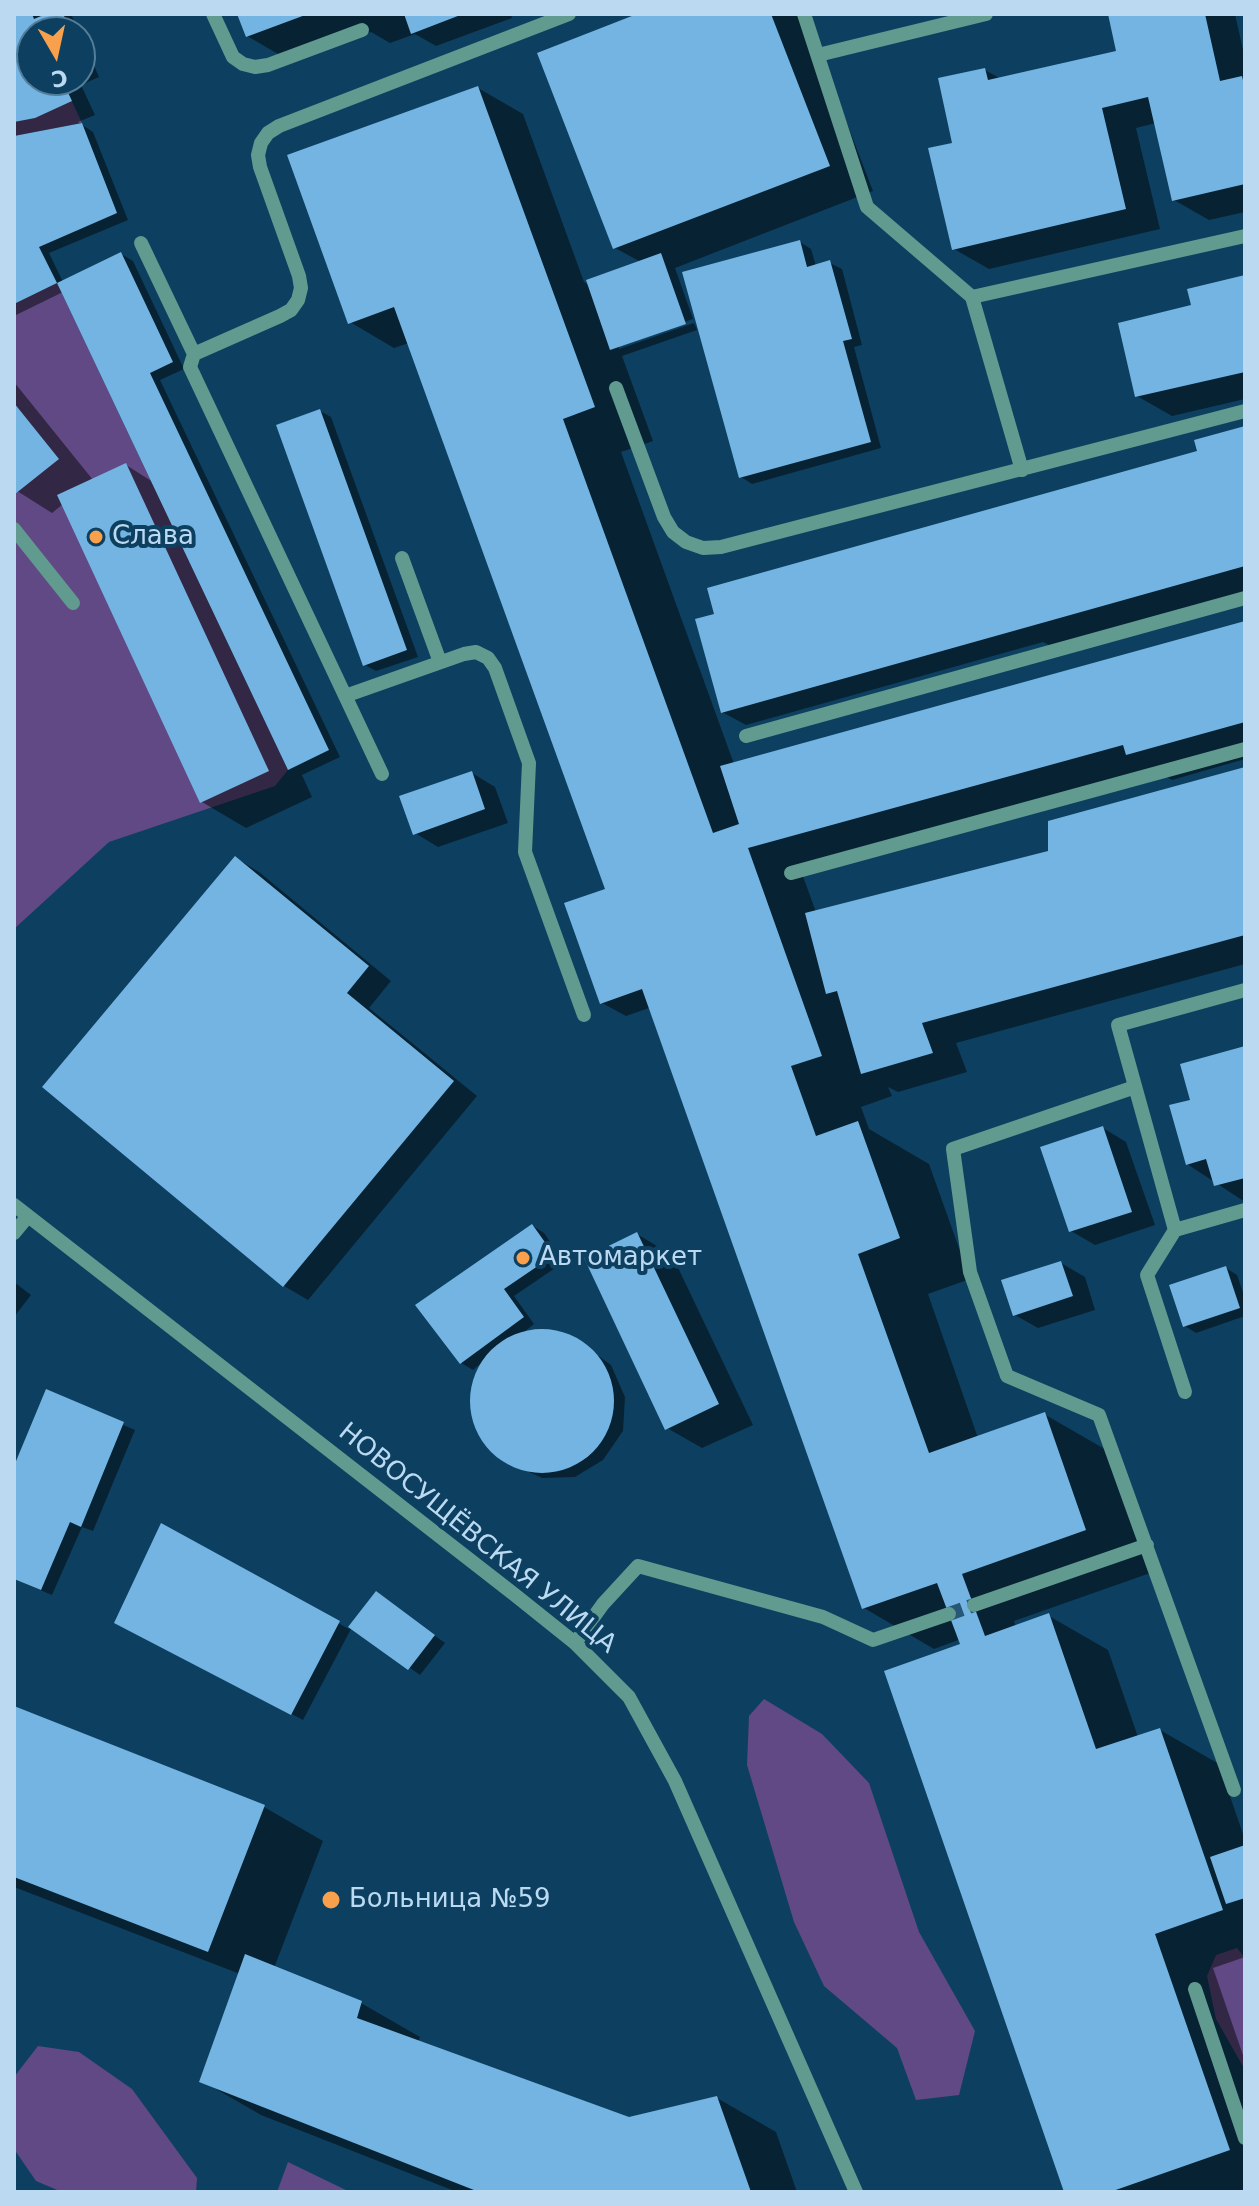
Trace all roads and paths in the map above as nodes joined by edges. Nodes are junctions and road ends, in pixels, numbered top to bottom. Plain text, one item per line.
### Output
1 (213, 14) edge
2 (569, 14) edge
3 (804, 14) edge
4 (986, 14) edge
5 (362, 30) dead end
6 (818, 55) junction
7 (1245, 236) edge
8 (141, 243) dead end
9 (972, 297) junction
10 (194, 354) junction
11 (616, 388) dead end
12 (1245, 411) edge
13 (1022, 470) junction
14 (14, 529) edge
15 (402, 558) dead end
16 (1245, 598) edge
17 (73, 603) dead end
18 (440, 662) junction
19 (345, 696) junction
20 (746, 736) dead end
21 (1245, 749) edge
22 (382, 774) dead end
23 (791, 873) dead end
24 (1245, 990) edge
25 (584, 1015) dead end
26 (1135, 1087) junction
27 (14, 1205) edge
28 (1245, 1210) edge
29 (28, 1216) junction
30 (1175, 1230) junction
31 (14, 1233) edge
32 (1185, 1392) dead end
33 (1147, 1545) junction
34 (974, 1605) tunnel mouth
35 (949, 1614) tunnel mouth
36 (575, 1643) junction
37 (1234, 1790) dead end
38 (1195, 1989) dead end
39 (1245, 2138) edge
40 (856, 2192) edge

1 - 5 street
2 - 10 street
3 - 6 street
4 - 6 street
6 - 9 street
7 - 9 street
8 - 10 street
9 - 13 street
10 - 19 street
11 - 13 street
12 - 13 street
14 - 17 street
15 - 18 street
16 - 20 street
18 - 19 street
18 - 25 street
19 - 22 street
21 - 23 street
24 - 26 street
26 - 30 street
26 - 33 street
27 - 29 street, НОВОСУЩЁВСКАЯ УЛИЦА
28 - 30 street
29 - 31 street
29 - 36 street, НОВОСУЩЁВСКАЯ УЛИЦА
30 - 32 street
33 - 34 street
33 - 37 street
35 - 36 street
36 - 40 street, НОВОСУЩЁВСКАЯ УЛИЦА
38 - 39 street

